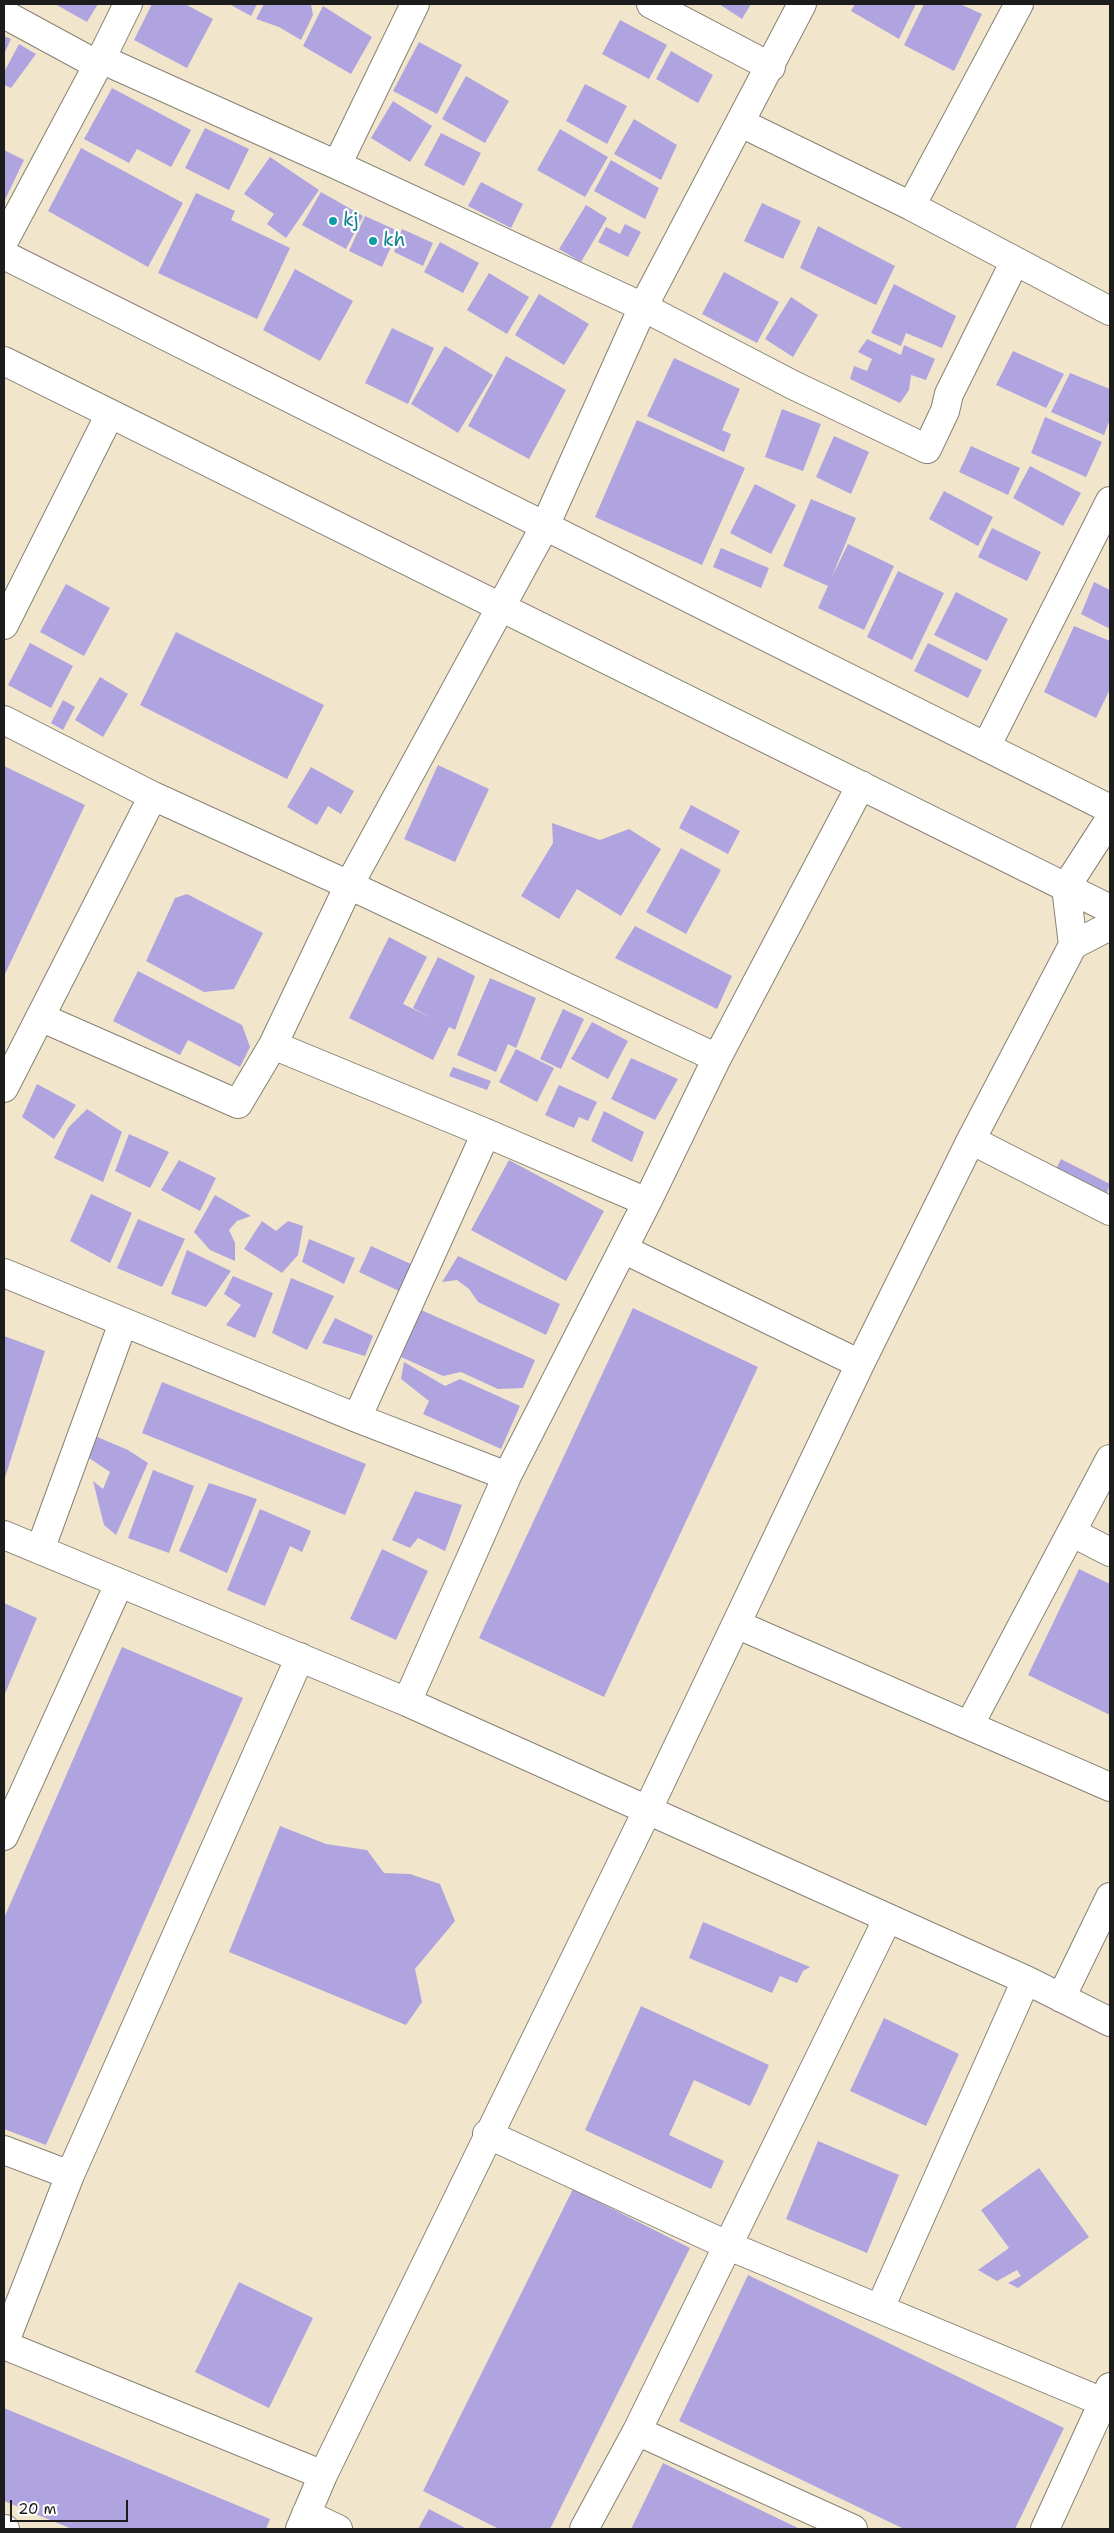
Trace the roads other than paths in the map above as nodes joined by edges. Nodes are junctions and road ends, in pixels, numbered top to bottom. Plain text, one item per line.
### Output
1 (128, 4) edge
2 (416, 4) edge
3 (652, 4) edge
4 (802, 4) edge
5 (1019, 4) edge
6 (4, 14) edge
7 (99, 62) junction
8 (771, 67) junction
9 (741, 123) junction
10 (337, 165) junction
11 (911, 206) junction
12 (4, 241) edge
13 (4, 256) edge
14 (1015, 261) junction
15 (643, 307) junction
16 (1110, 311) edge
17 (4, 361) edge
18 (110, 414) junction
19 (1110, 501) edge
20 (545, 526) junction
21 (501, 607) junction
22 (4, 625) edge
23 (4, 720) edge
24 (986, 747) junction
25 (861, 785) junction
26 (153, 796) junction
27 (1110, 809) edge
28 (1110, 819) edge
29 (349, 885) junction
30 (1066, 887) junction
31 (1110, 909) edge
32 (1110, 926) edge
33 (1073, 945) junction
34 (40, 1017) junction
35 (273, 1044) junction
36 (716, 1058) junction
37 (4, 1088) edge
38 (486, 1133) junction
39 (971, 1140) junction
40 (646, 1202) junction
41 (1110, 1211) edge
42 (622, 1249) junction
43 (4, 1273) edge
44 (123, 1322) junction
45 (860, 1364) junction
46 (357, 1418) junction
47 (1110, 1459) edge
48 (507, 1476) junction
49 (1073, 1533) junction
50 (4, 1535) edge
51 (40, 1550) junction
52 (1110, 1552) edge
53 (119, 1584) junction
54 (736, 1624) junction
55 (300, 1657) junction
56 (407, 1702) junction
57 (970, 1724) junction
58 (1110, 1787) edge
59 (9, 1808) edge
60 (647, 1811) junction
61 (4, 1836) edge
62 (1110, 1897) edge
63 (888, 1918) junction
64 (1026, 1980) junction
65 (1061, 1998) junction
66 (1110, 2022) edge
67 (487, 2134) junction
68 (4, 2150) edge
69 (70, 2175) junction
70 (729, 2246) junction
71 (880, 2308) junction
72 (4, 2345) edge
73 (1108, 2398) edge
74 (637, 2431) junction
75 (323, 2475) junction
76 (303, 2522) edge
77 (338, 2529) edge
78 (584, 2529) edge
79 (852, 2529) edge
80 (1045, 2529) edge

1 - 7 street
2 - 10 street
3 - 8 street
4 - 8 street
5 - 11 street
6 - 7 street
7 - 10 street
7 - 12 street
8 - 9 street
9 - 11 street
9 - 15 street
10 - 15 street
11 - 14 street
13 - 20 street
14 - 15 street
14 - 16 street
15 - 20 street
17 - 18 street
18 - 21 street
18 - 22 street
19 - 24 street
20 - 21 street
20 - 24 street
21 - 25 street
21 - 29 street
23 - 26 street
24 - 27 street
25 - 30 street
25 - 36 street
26 - 29 street
26 - 34 street
28 - 30 street
29 - 35 street
29 - 36 street
30 - 31 street
30 - 33 street
32 - 33 street
33 - 39 street
34 - 35 street
34 - 37 street
35 - 38 street
36 - 40 street
38 - 40 street
38 - 46 street
39 - 41 street
39 - 45 street
40 - 42 street
42 - 45 street
42 - 48 street
43 - 44 street
44 - 46 street
44 - 51 street
45 - 54 street
46 - 48 street
47 - 49 street
48 - 56 street
49 - 52 street
49 - 57 street
50 - 51 street
51 - 53 street
53 - 55 street
53 - 59 street
54 - 57 street
54 - 60 street
55 - 56 street
55 - 69 street
56 - 60 street
57 - 58 street
59 - 61 street
60 - 63 street
60 - 67 street
62 - 65 street
63 - 64 street
63 - 70 street
64 - 65 street
64 - 71 street
65 - 66 street
67 - 70 street
67 - 75 street
68 - 69 street
69 - 72 street
70 - 71 street
70 - 74 street
71 - 73 street
72 - 75 street
73 - 80 street
74 - 78 street
74 - 79 street
75 - 76 street
76 - 77 street

